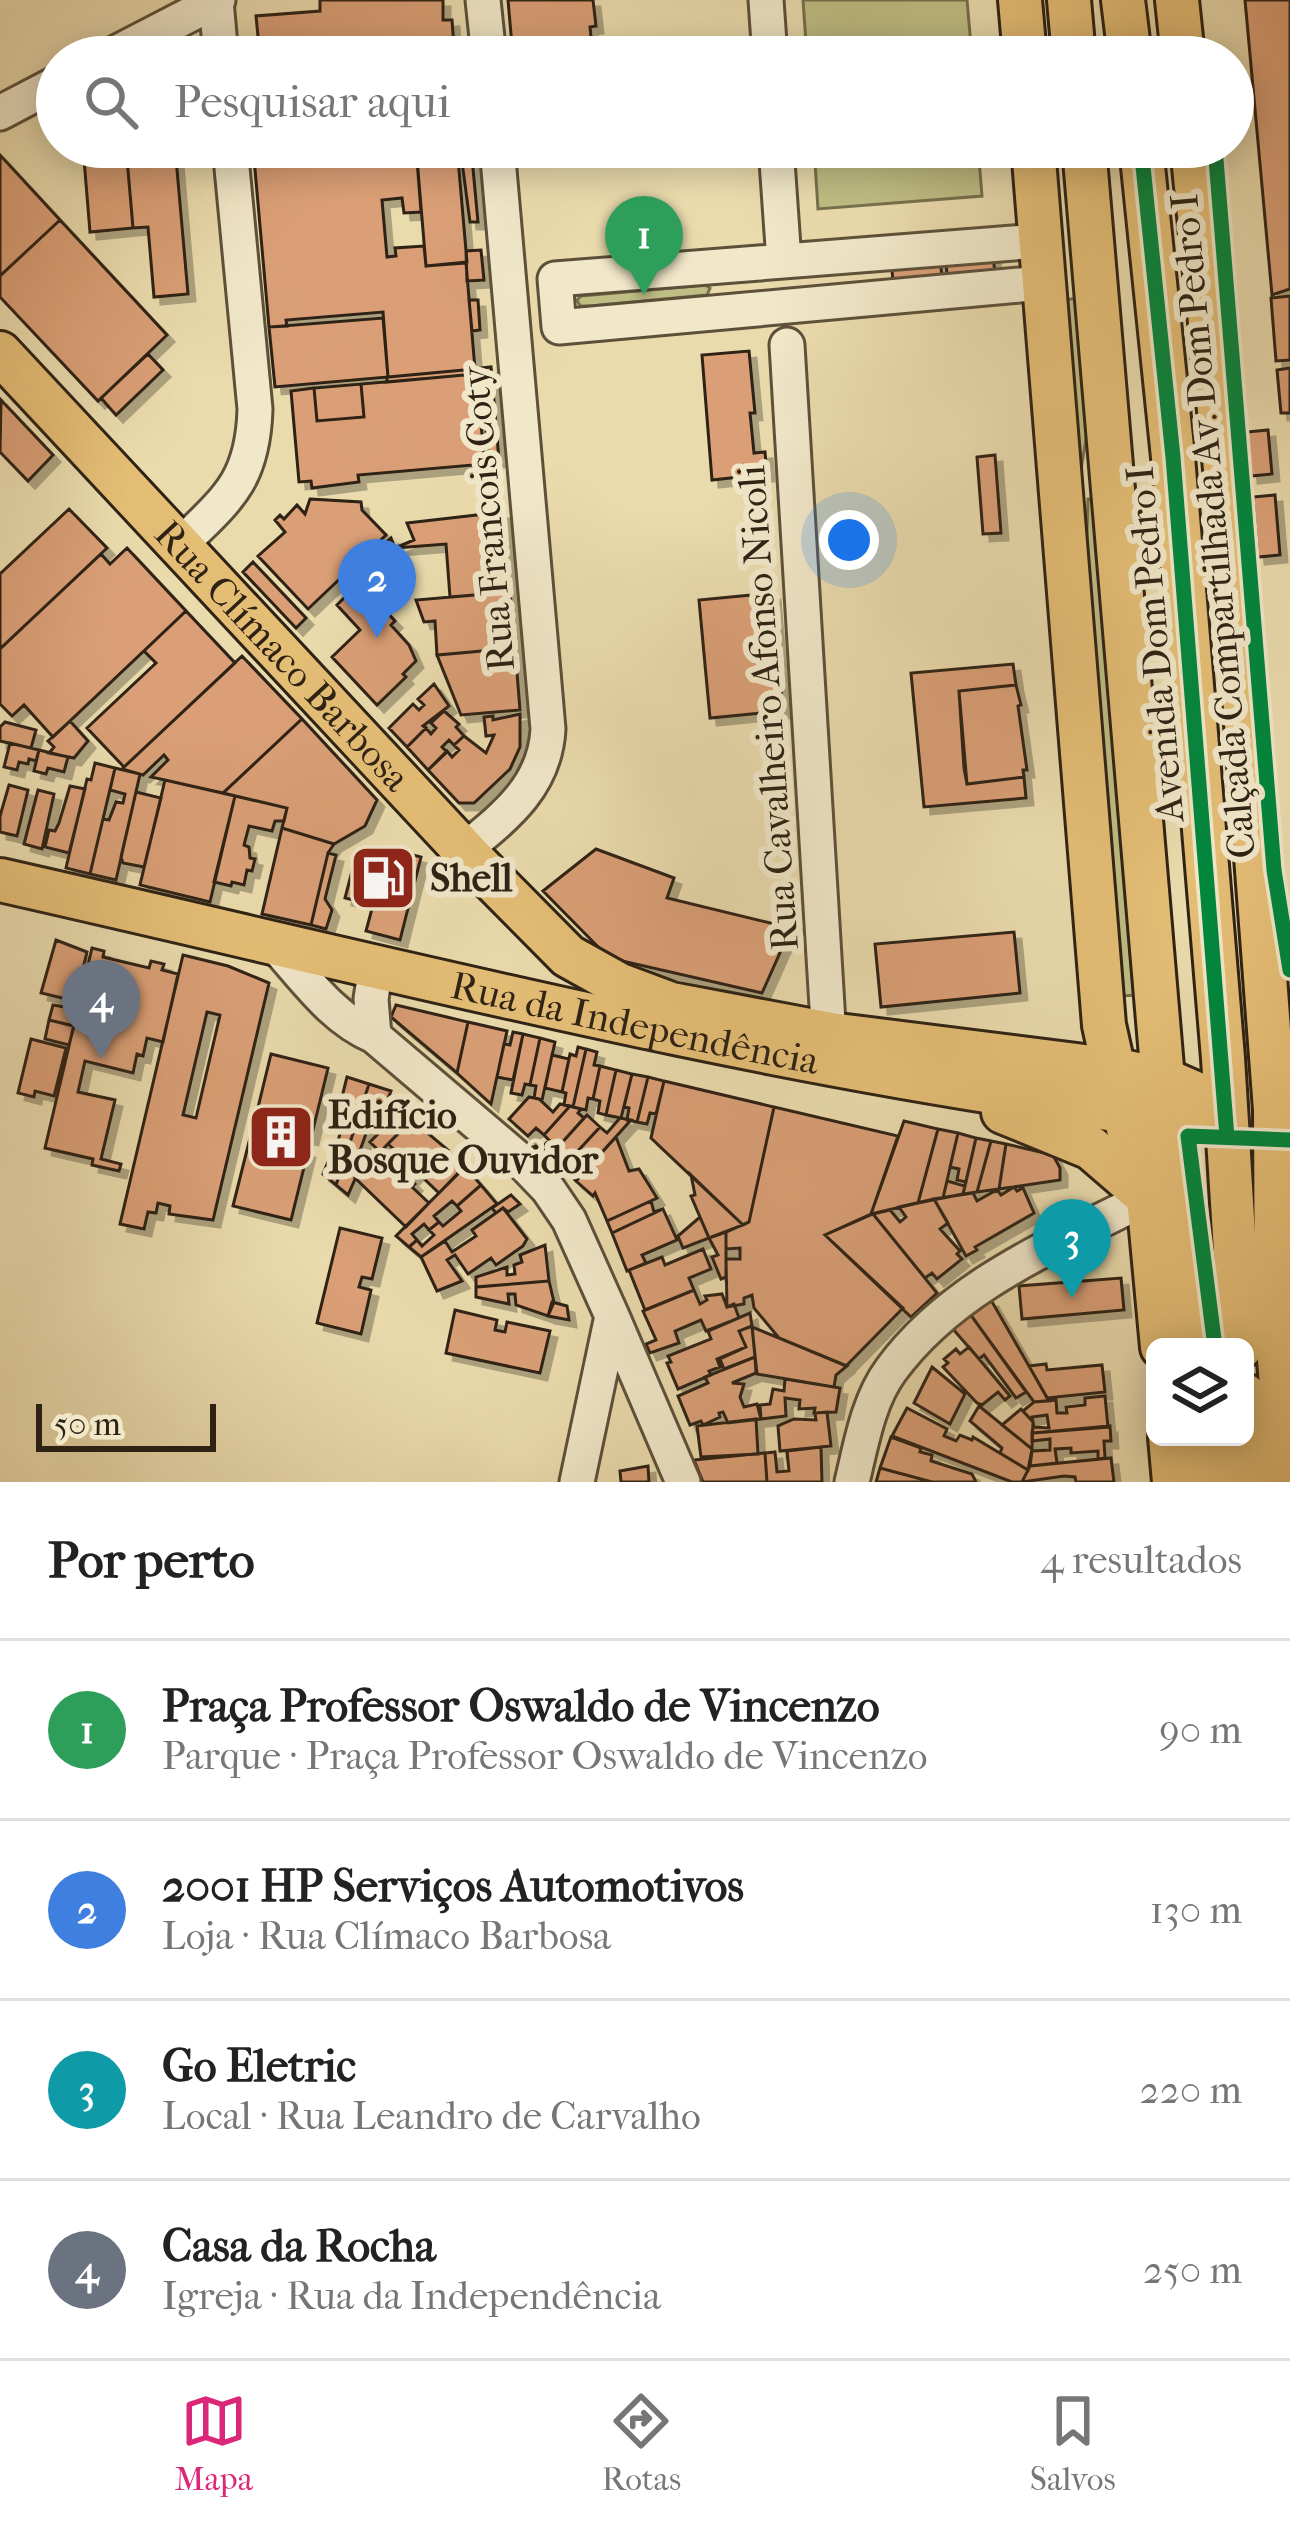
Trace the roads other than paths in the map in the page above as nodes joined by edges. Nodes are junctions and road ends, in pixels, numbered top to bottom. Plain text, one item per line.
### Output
1 (217, 0) edge
2 (483, 0) edge
3 (766, 0) edge
4 (1020, 0) edge
5 (1069, 0) edge
6 (1123, 0) edge
7 (1177, 0) edge
8 (148, 36) edge
9 (220, 36) edge
10 (486, 36) edge
11 (769, 36) edge
12 (1023, 36) edge
13 (1072, 36) edge
14 (1127, 36) edge
15 (1181, 36) edge
16 (36, 94) edge
17 (0, 112) edge
18 (232, 168) edge
19 (498, 168) edge
20 (777, 168) edge
21 (1034, 168) edge
22 (1086, 168) edge
23 (1119, 168) edge
24 (1143, 168) edge
25 (1194, 168) edge
26 (1091, 235) junction
27 (1039, 241) junction
28 (823, 258) junction
29 (784, 261) junction
30 (726, 265) junction
31 (1096, 278) junction
32 (1042, 283) junction
33 (828, 303) junction
34 (730, 312) junction
35 (787, 345) dead end
36 (0, 352) edge
37 (1166, 380) junction
38 (1108, 436) junction
39 (1173, 457) junction
40 (1232, 537) junction
41 (181, 544) junction
42 (1065, 554) junction
43 (464, 850) junction
44 (0, 880) edge
45 (272, 942) junction
46 (568, 956) junction
47 (376, 966) junction
48 (519, 1002) junction
49 (374, 1036) junction
50 (830, 1050) junction
51 (930, 1082) junction
52 (1119, 1090) junction
53 (1165, 1097) junction
54 (1225, 1106) junction
55 (1283, 1109) edge
56 (1148, 1196) junction
57 (1284, 1201) edge
58 (1187, 1232) junction
59 (611, 1316) junction
60 (1161, 1338) edge
61 (1197, 1338) edge
62 (1240, 1338) edge
63 (1171, 1446) edge
64 (1208, 1446) edge
65 (1249, 1446) edge
66 (577, 1482) edge
67 (683, 1482) edge
68 (852, 1482) edge
69 (1174, 1482) edge
70 (1210, 1482) edge
71 (1252, 1482) edge
72 (1289, 1482) edge

1 - 8 street
1 - 9 street
2 - 10 street
3 - 11 street
4 - 12 main road
5 - 13 main road
6 - 14 main road
7 - 15 main road
16 - 17 street
18 - 41 street
19 - 43 street, Rua Francois Coty
20 - 29 street
21 - 27 main road
22 - 26 main road, Avenida Dom Pedro I
23 - 26 main road
24 - 37 main road, Avenida Dom Pedro I
25 - 40 main road
26 - 27 main road
26 - 31 main road, Avenida Dom Pedro I
27 - 28 street
27 - 32 main road
28 - 29 street
28 - 33 street
29 - 30 street
30 - 34 street
30 - 34 street
31 - 32 main road
31 - 37 main road
31 - 38 main road, Avenida Dom Pedro I
32 - 33 street
32 - 42 main road
33 - 34 street
35 - 50 street, Rua Cavalheiro Afonso Nicoli
36 - 41 main road, Rua Clímaco Barbosa
37 - 39 main road, Avenida Dom Pedro I
38 - 42 main road
38 - 53 main road, Avenida Dom Pedro I
39 - 40 main road
39 - 54 main road, Avenida Dom Pedro I
40 - 55 main road
41 - 43 main road, Rua Clímaco Barbosa
42 - 52 main road
43 - 46 main road, Rua Clímaco Barbosa
44 - 45 main road, Rua da Independência
45 - 47 main road, Rua da Independência
45 - 49 street
46 - 48 main road
46 - 50 main road, Rua da Independência
47 - 48 main road, Rua da Independência
47 - 49 street
48 - 50 main road, Rua da Independência
49 - 59 street
50 - 51 main road, Rua da Independência
50 - 52 main road, Rua da Independência
51 - 52 main road, Rua da Independência
51 - 56 main road
52 - 53 main road
52 - 56 main road
53 - 54 main road
53 - 58 main road, Avenida Dom Pedro I
54 - 55 main road
54 - 62 main road, Avenida Dom Pedro I
55 - 57 main road
56 - 58 main road
56 - 60 main road
56 - 68 street
57 - 72 main road
58 - 61 main road, Avenida Dom Pedro I
59 - 66 street
59 - 67 street
63 - 69 main road
64 - 70 main road
65 - 71 main road

